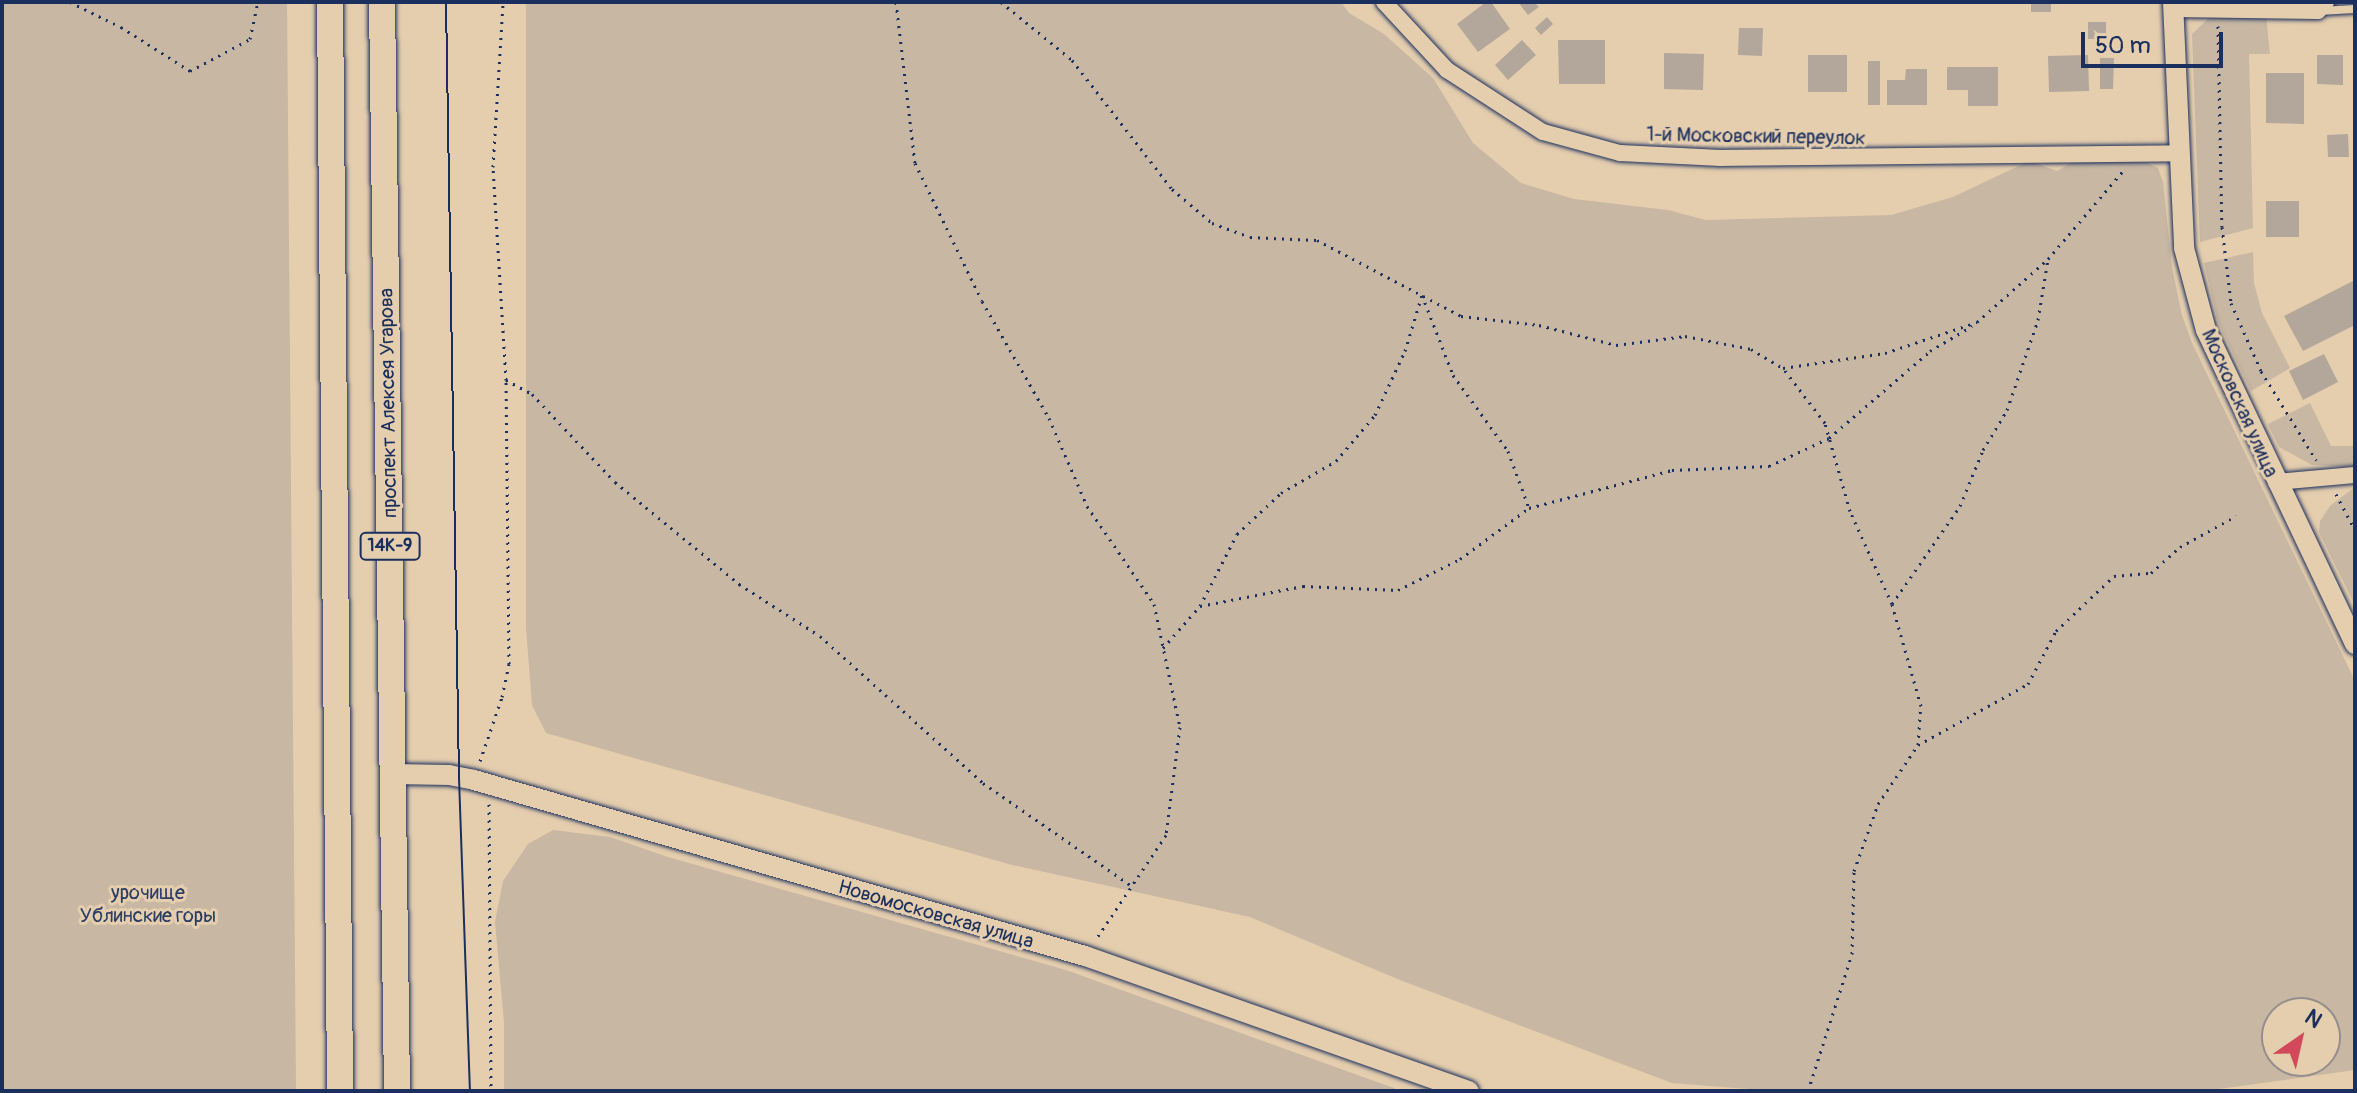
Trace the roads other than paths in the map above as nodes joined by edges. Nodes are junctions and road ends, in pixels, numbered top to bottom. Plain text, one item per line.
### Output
1 (330, 2) edge
2 (382, 2) edge
3 (1384, 2) edge
4 (2173, 6) edge
5 (2322, 6) edge
6 (2355, 9) edge
7 (2177, 153) junction
8 (2355, 475) edge
9 (2276, 482) junction
10 (2355, 644) edge
11 (393, 774) junction
12 (340, 1091) edge
13 (397, 1091) edge
14 (1469, 1091) edge

1 - 12 main road
2 - 11 main road, проспект Алексея Угарова / 14К-9
3 - 7 street, 1-й Московский переулок
4 - 5 street
4 - 7 street, Московская улица
5 - 6 lane
7 - 9 street, Московская улица
8 - 9 street
9 - 10 street, Московская улица
11 - 13 main road, проспект Алексея Угарова / 14К-9
11 - 14 street, Новомосковская улица

